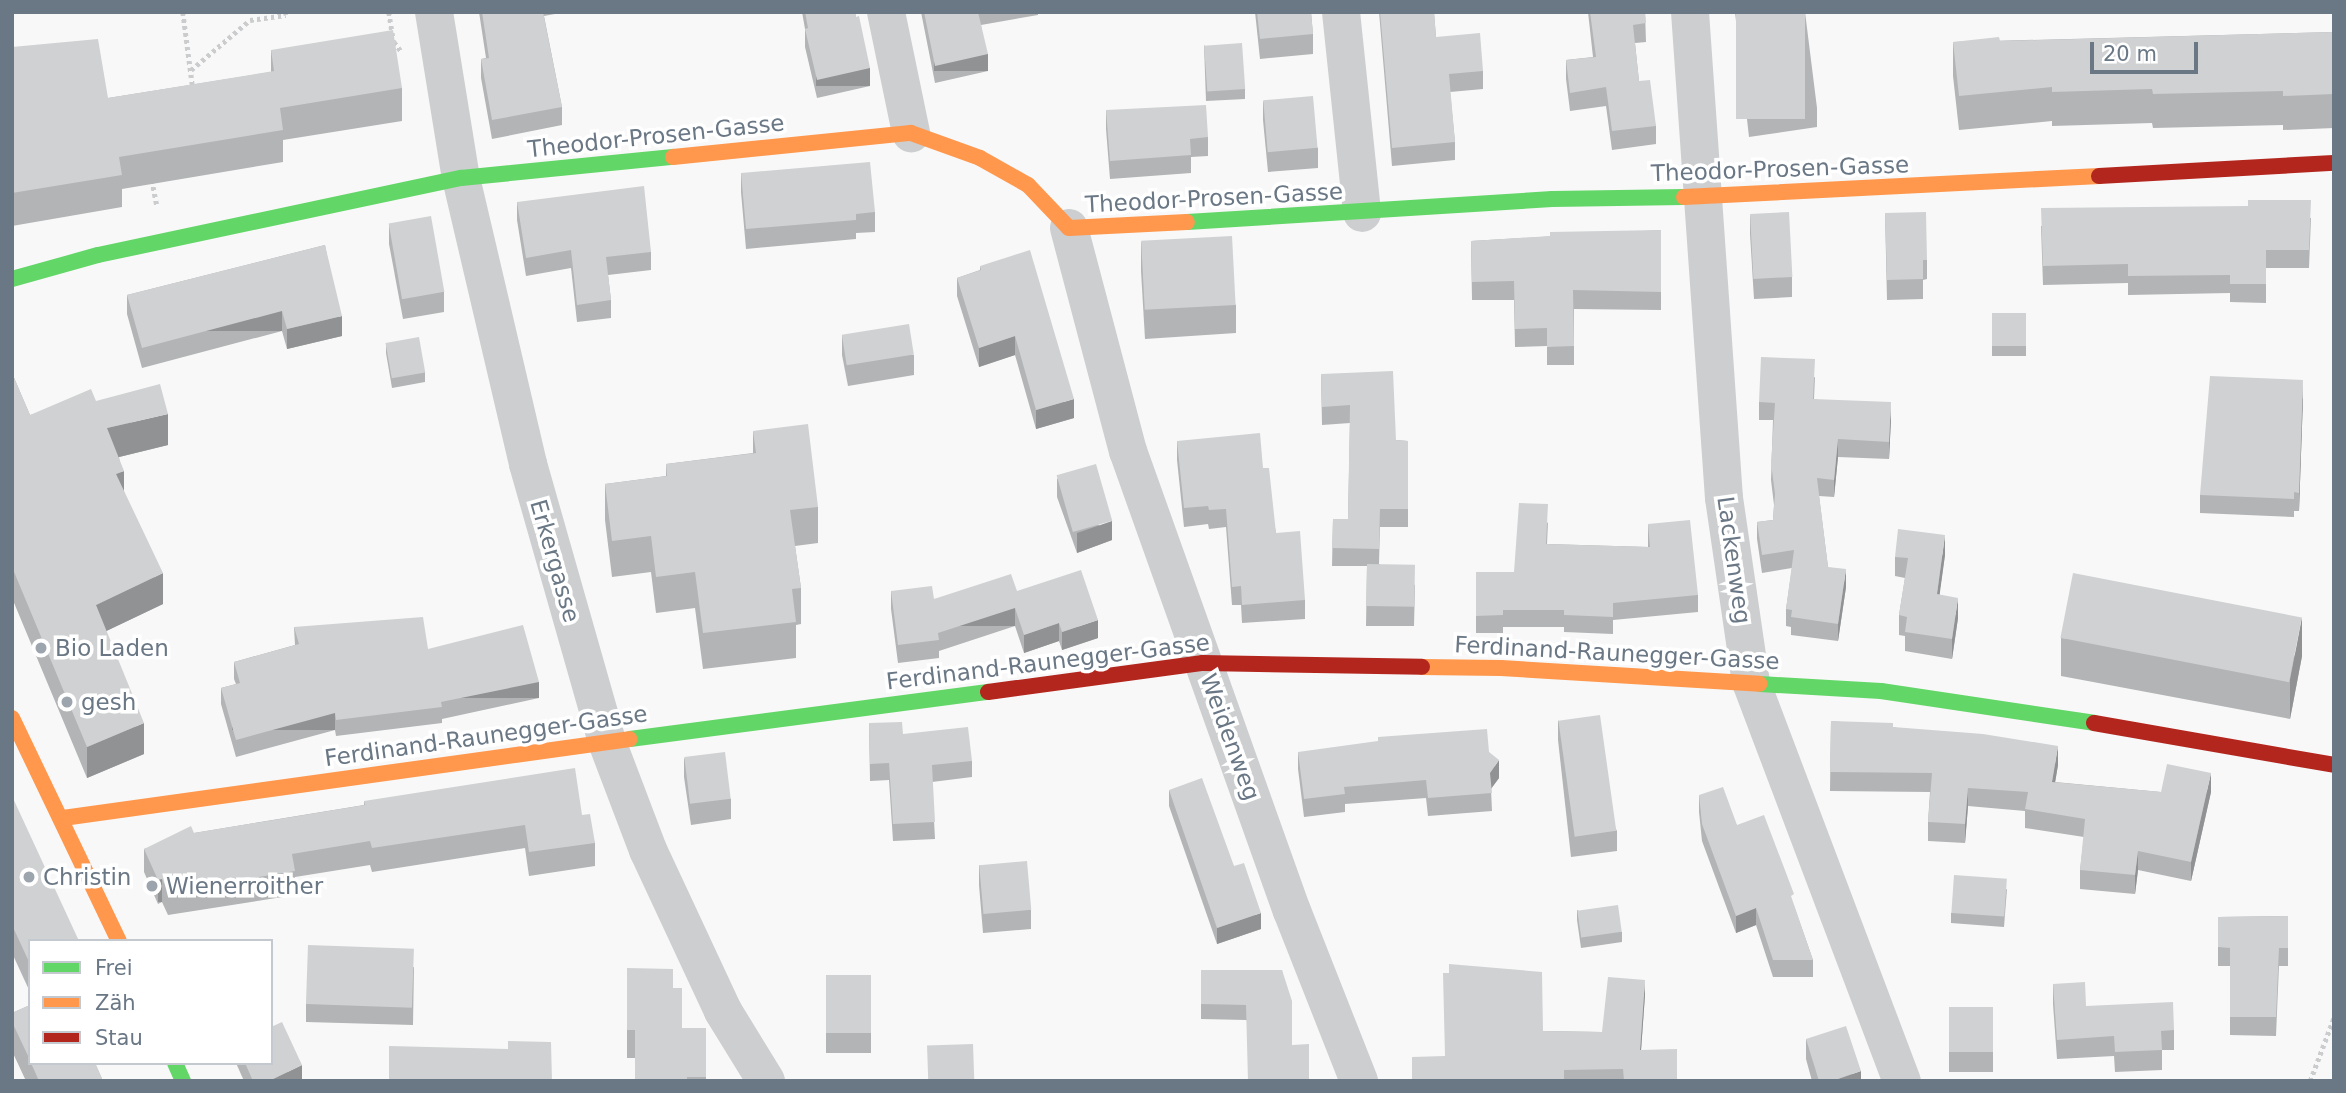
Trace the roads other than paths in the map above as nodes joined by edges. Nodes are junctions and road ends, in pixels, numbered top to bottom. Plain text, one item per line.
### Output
1 (434, 12) edge
2 (886, 12) edge
3 (1341, 12) edge
4 (1690, 12) edge
5 (911, 134) junction
6 (2334, 163) edge
7 (461, 178) junction
8 (1702, 197) junction
9 (1362, 213) junction
10 (1069, 228) junction
11 (12, 279) edge
12 (1203, 663) junction
13 (1751, 682) junction
14 (12, 718) edge
15 (607, 742) junction
16 (2334, 765) edge
17 (62, 818) junction
18 (118, 939) edge
19 (176, 1065) edge
20 (183, 1081) edge
21 (766, 1081) edge
22 (1359, 1081) edge
23 (1902, 1081) edge

1 - 7 street, Erkergasse
2 - 5 street
3 - 9 street
4 - 8 street, Lackenweg
5 - 7 street, Theodor-Prosen-Gasse
5 - 10 street, Theodor-Prosen-Gasse
6 - 8 street, Theodor-Prosen-Gasse
7 - 11 street, Theodor-Prosen-Gasse
7 - 15 street, Erkergasse
8 - 9 street, Theodor-Prosen-Gasse
8 - 13 street, Lackenweg
9 - 10 street, Theodor-Prosen-Gasse
10 - 12 street, Weidenweg
12 - 13 street, Ferdinand-Raunegger-Gasse
12 - 15 street, Ferdinand-Raunegger-Gasse
12 - 22 street, Weidenweg
13 - 16 street, Ferdinand-Raunegger-Gasse
13 - 23 street, Lackenweg
14 - 17 street
15 - 17 street, Ferdinand-Raunegger-Gasse
15 - 21 street, Erkergasse
17 - 18 street
19 - 20 street

